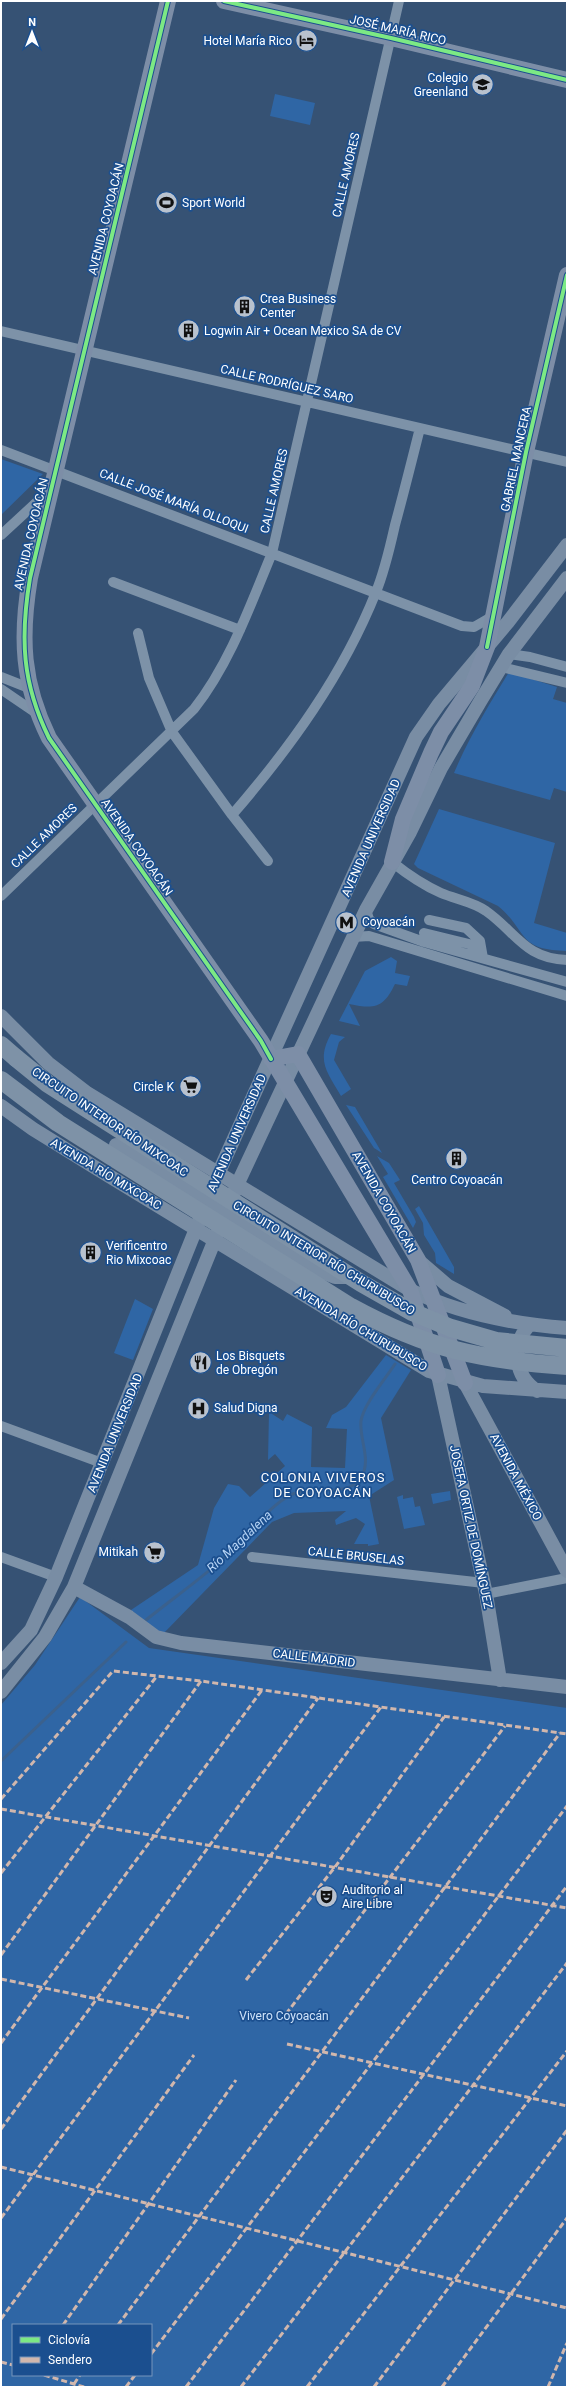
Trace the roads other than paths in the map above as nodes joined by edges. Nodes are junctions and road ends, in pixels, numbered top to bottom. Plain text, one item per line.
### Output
1 (168, 1) edge
2 (224, 1) edge
3 (399, 1) edge
4 (391, 38) junction
5 (567, 80) edge
6 (567, 275) edge
7 (1, 331) edge
8 (84, 350) junction
9 (308, 402) junction
10 (420, 428) junction
11 (1, 450) edge
12 (526, 452) junction
13 (567, 462) edge
14 (56, 470) junction
15 (52, 487) junction
16 (1, 535) edge
17 (567, 545) edge
18 (272, 552) junction
19 (567, 578) edge
20 (113, 582) dead end
21 (376, 592) junction
22 (500, 619) junction
23 (240, 630) junction
24 (138, 633) dead end
25 (487, 647) junction
26 (509, 654) junction
27 (501, 667) junction
28 (567, 667) edge
29 (1, 677) edge
30 (567, 683) edge
31 (28, 688) junction
32 (1, 689) edge
33 (36, 713) junction
34 (172, 732) junction
35 (95, 804) junction
36 (232, 815) junction
37 (268, 861) dead end
38 (392, 862) junction
39 (1, 896) edge
40 (366, 910) junction
41 (429, 920) dead end
42 (353, 937) junction
43 (423, 942) junction
44 (482, 956) junction
45 (567, 960) edge
46 (567, 982) edge
47 (567, 996) edge
48 (1, 1016) edge
49 (1, 1045) edge
50 (298, 1054) junction
51 (271, 1059) junction
52 (1, 1080) edge
53 (284, 1081) junction
54 (1, 1106) edge
55 (118, 1113) junction
56 (116, 1145) junction
57 (83, 1160) junction
58 (218, 1174) junction
59 (237, 1185) junction
60 (212, 1211) junction
61 (214, 1239) junction
62 (418, 1260) junction
63 (369, 1266) junction
64 (410, 1290) junction
65 (434, 1302) junction
66 (525, 1325) junction
67 (567, 1328) edge
68 (567, 1348) edge
69 (567, 1366) edge
70 (438, 1375) junction
71 (465, 1383) junction
72 (537, 1391) junction
73 (567, 1392) edge
74 (1, 1426) edge
75 (102, 1462) junction
76 (1, 1556) edge
77 (252, 1557) dead end
78 (567, 1571) edge
79 (56, 1577) junction
80 (567, 1578) edge
81 (74, 1587) junction
82 (485, 1589) junction
83 (1, 1663) edge
84 (500, 1680) junction
85 (567, 1687) edge
86 (1, 1692) edge

1 - 8 main road, AVENIDA COYOACÁN
2 - 4 main road, JOSÉ MARÍA RICO
3 - 4 street, CALLE AMORES
4 - 5 main road, JOSÉ MARÍA RICO
4 - 9 street, CALLE AMORES
6 - 12 main road, GABRIEL MANCERA
7 - 8 street, CALLE RODRÍGUEZ SARO
8 - 9 street, CALLE RODRÍGUEZ SARO
8 - 14 main road, AVENIDA COYOACÁN
9 - 10 street, CALLE RODRÍGUEZ SARO
9 - 18 street, CALLE AMORES
10 - 12 street, CALLE RODRÍGUEZ SARO
10 - 21 street
11 - 14 street, CALLE JOSÉ MARÍA OLLOQUI
12 - 13 street, CALLE RODRÍGUEZ SARO
12 - 22 main road, GABRIEL MANCERA
14 - 15 main road, AVENIDA COYOACÁN
14 - 18 street, CALLE JOSÉ MARÍA OLLOQUI
15 - 16 street
15 - 31 main road, AVENIDA COYOACÁN
17 - 22 main road
18 - 21 street, CALLE JOSÉ MARÍA OLLOQUI
18 - 23 street, CALLE AMORES
19 - 26 main road, AVENIDA UNIVERSIDAD
20 - 23 street
21 - 22 street, CALLE JOSÉ MARÍA OLLOQUI
21 - 36 street
22 - 25 main road, GABRIEL MANCERA
22 - 26 main road
23 - 34 street, CALLE AMORES
24 - 34 street
25 - 38 main road, GABRIEL MANCERA
25 - 51 main road, AVENIDA UNIVERSIDAD
26 - 27 main road, AVENIDA UNIVERSIDAD
26 - 28 street
27 - 30 street
27 - 38 main road, AVENIDA UNIVERSIDAD
29 - 31 street
31 - 33 main road, AVENIDA COYOACÁN
32 - 33 street
33 - 35 main road, AVENIDA COYOACÁN
34 - 35 street, CALLE AMORES
34 - 36 street
35 - 39 street, CALLE AMORES
35 - 51 main road, AVENIDA COYOACÁN
36 - 37 street
38 - 40 main road, AVENIDA UNIVERSIDAD
38 - 45 street
40 - 42 main road, AVENIDA UNIVERSIDAD
40 - 43 street
41 - 44 street
42 - 43 street
42 - 50 main road, AVENIDA UNIVERSIDAD
43 - 44 street
43 - 47 street
44 - 46 street
48 - 55 main road
49 - 60 highway, CIRCUITO INTERIOR RÍO MIXCOAC, bridge
50 - 51 main road
50 - 53 main road, AVENIDA UNIVERSIDAD
50 - 62 main road, AVENIDA COYOACÁN
51 - 53 main road, AVENIDA COYOACÁN
51 - 58 main road, AVENIDA UNIVERSIDAD
52 - 60 highway, bridge
53 - 59 main road, AVENIDA UNIVERSIDAD
53 - 64 main road, AVENIDA COYOACÁN
54 - 57 main road, AVENIDA RÍO MIXCOAC
55 - 56 main road
55 - 58 main road
56 - 57 main road
56 - 60 main road
57 - 60 main road, AVENIDA RÍO MIXCOAC
58 - 59 main road
58 - 60 main road, AVENIDA UNIVERSIDAD
59 - 60 main road, AVENIDA UNIVERSIDAD
59 - 63 main road
60 - 61 main road, AVENIDA UNIVERSIDAD
60 - 61 main road, AVENIDA RÍO MIXCOAC
60 - 63 main road
60 - 68 highway, CIRCUITO INTERIOR RÍO CHURUBUSCO, bridge
60 - 69 highway, CIRCUITO INTERIOR RÍO CHURUBUSCO, bridge
60 - 75 main road, AVENIDA UNIVERSIDAD
61 - 70 main road, AVENIDA RÍO CHURUBUSCO
61 - 81 main road, AVENIDA UNIVERSIDAD
62 - 65 main road, AVENIDA COYOACÁN
62 - 66 main road
63 - 64 main road
64 - 65 main road
64 - 70 main road, AVENIDA COYOACÁN
65 - 66 main road
65 - 71 main road, AVENIDA COYOACÁN
66 - 67 main road
66 - 72 main road
70 - 71 main road, AVENIDA RÍO CHURUBUSCO
70 - 82 main road, JOSEFA ORTIZ DE DOMÍNGUEZ
71 - 72 main road, AVENIDA RÍO CHURUBUSCO
71 - 78 main road, AVENIDA MÉXICO
72 - 73 main road, AVENIDA RÍO CHURUBUSCO
74 - 75 street
75 - 79 main road, AVENIDA UNIVERSIDAD
76 - 79 street
77 - 82 street, CALLE BRUSELAS
79 - 83 main road, AVENIDA UNIVERSIDAD
80 - 82 street
81 - 84 main road, CALLE MADRID
81 - 86 main road, AVENIDA UNIVERSIDAD
82 - 84 main road, JOSEFA ORTIZ DE DOMÍNGUEZ
84 - 85 main road, CALLE MADRID

